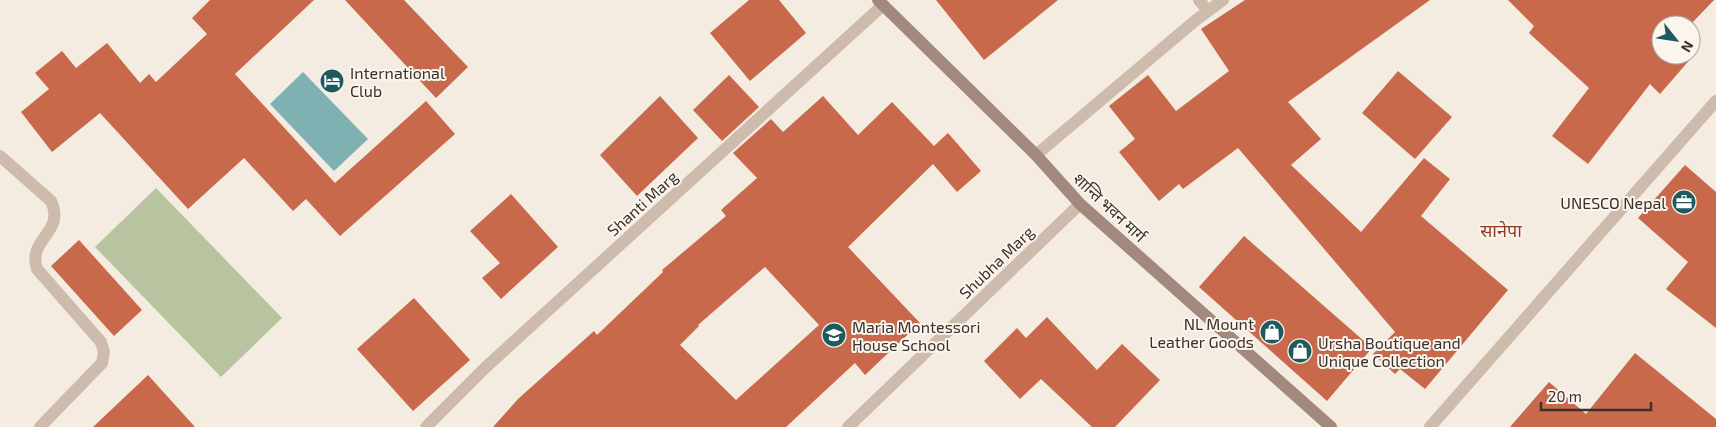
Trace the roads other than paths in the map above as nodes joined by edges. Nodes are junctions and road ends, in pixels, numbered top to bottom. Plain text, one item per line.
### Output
1 (1199, 0) edge
2 (1224, 0) edge
3 (880, 3) edge
4 (1208, 11) junction
5 (1716, 101) edge
6 (1036, 155) junction
7 (0, 156) edge
8 (1080, 204) junction
9 (40, 427) edge
10 (426, 427) edge
11 (848, 427) edge
12 (1331, 427) edge
13 (1430, 427) edge

1 - 4 street
2 - 4 street
3 - 6 main road, शान्ति भवन मार्ग
3 - 10 street, Shanti Marg
4 - 6 street
5 - 13 street
6 - 8 main road, शान्ति भवन मार्ग
7 - 9 street
8 - 11 street, Shubha Marg
8 - 12 main road, शान्ति भवन मार्ग

